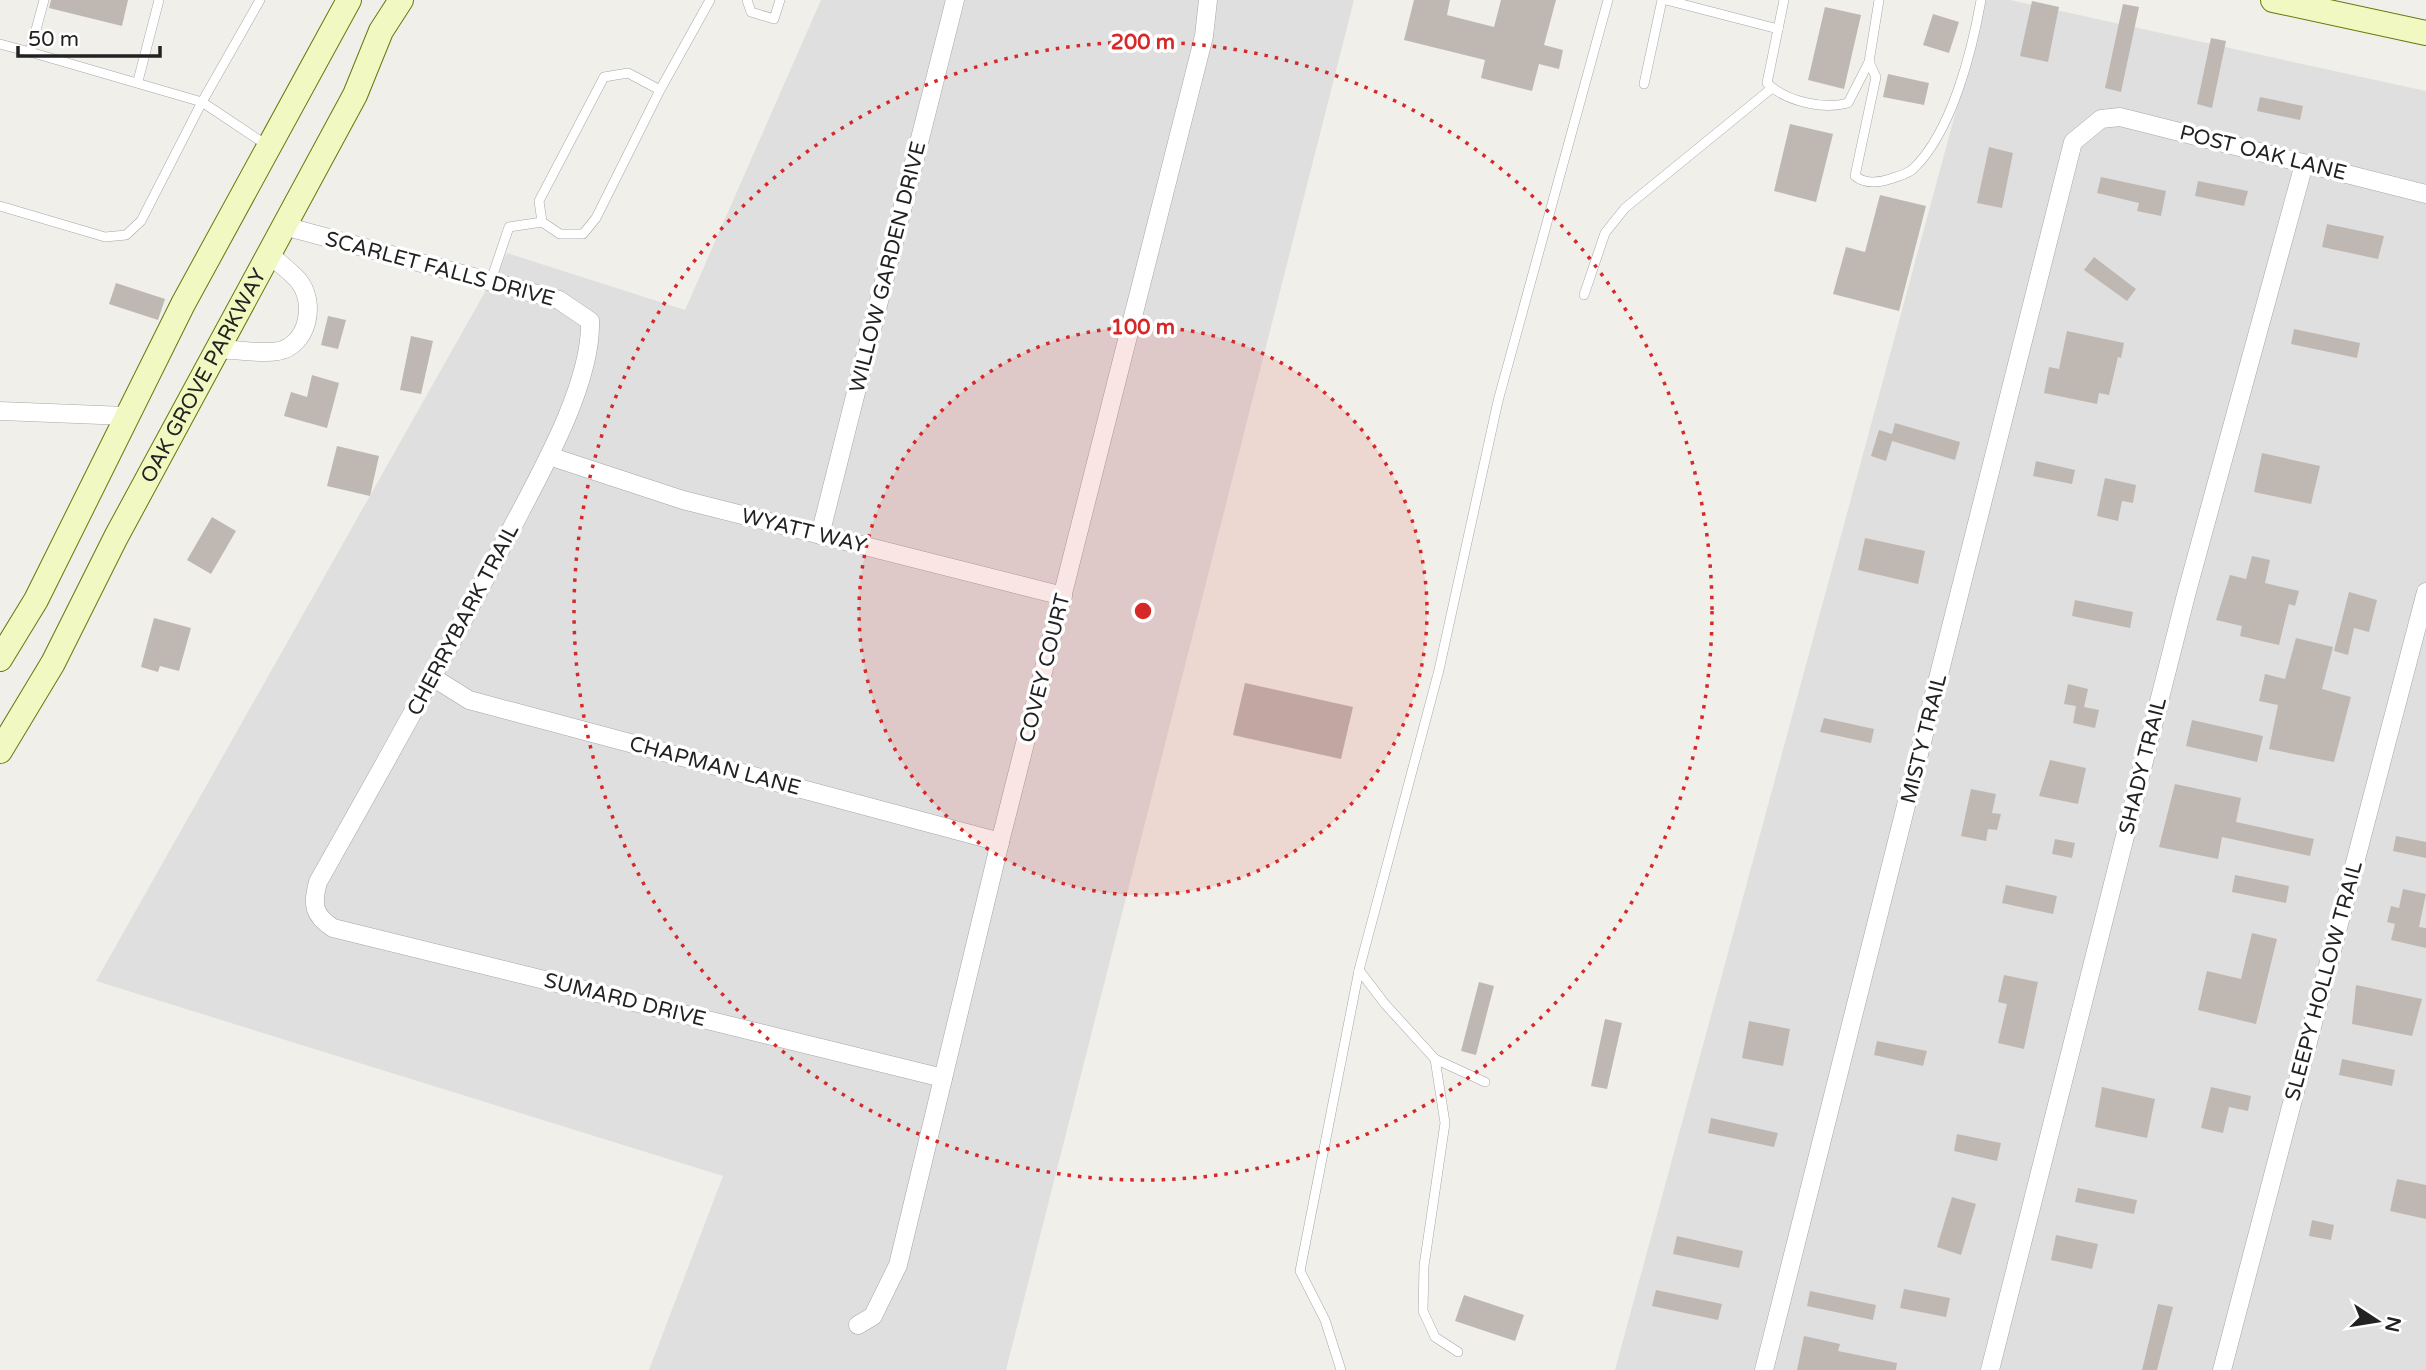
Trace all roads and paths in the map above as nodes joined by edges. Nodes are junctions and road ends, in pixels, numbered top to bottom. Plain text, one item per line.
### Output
1 (44, 0) edge
2 (159, 0) edge
3 (260, 0) edge
4 (349, 0) edge
5 (401, 0) edge
6 (710, 0) edge
7 (747, 0) edge
8 (780, 0) edge
9 (955, 0) edge
10 (1208, 0) edge
11 (1608, 0) edge
12 (1664, 0) edge
13 (1784, 0) edge
14 (1879, 0) edge
15 (1981, 0) edge
16 (2273, 0) edge
17 (1778, 29) junction
18 (2426, 33) edge
19 (0, 44) edge
20 (30, 52) junction
21 (1870, 62) junction
22 (138, 82) junction
23 (1644, 84) dead end
24 (1772, 88) junction
25 (660, 90) junction
26 (202, 102) junction
27 (2101, 119) joint
28 (269, 147) junction
29 (2304, 164) junction
30 (2426, 194) edge
31 (0, 206) edge
32 (542, 222) junction
33 (284, 226) junction
34 (270, 255) junction
35 (491, 279) junction
36 (1584, 295) dead end
37 (590, 321) joint
38 (218, 350) junction
39 (0, 411) edge
40 (126, 416) junction
41 (549, 456) junction
42 (820, 535) junction
43 (2426, 592) edge
44 (1063, 596) junction
45 (0, 659) edge
46 (434, 678) junction
47 (0, 751) edge
48 (1000, 842) junction
49 (315, 910) joint
50 (1359, 970) junction
51 (1435, 1059) junction
52 (943, 1078) junction
53 (1485, 1082) dead end
54 (858, 1325) dead end
55 (1458, 1352) dead end
56 (1341, 1370) edge
57 (1764, 1370) edge
58 (1990, 1370) edge
59 (2222, 1370) edge

1 - 20 lane
2 - 22 lane
3 - 26 lane
4 - 28 main road
5 - 33 main road, OAK GROVE PARKWAY
6 - 25 lane
7 - 8 lane
9 - 42 street, WILLOW GARDEN DRIVE
10 - 44 street, COVEY COURT
11 - 50 lane
12 - 17 lane
12 - 23 lane
13 - 17 lane
14 - 21 lane
15 - 21 lane
16 - 18 main road
17 - 24 lane
19 - 20 lane
20 - 22 lane
21 - 24 lane
22 - 26 lane
24 - 36 lane
25 - 32 lane
25 - 32 lane
26 - 28 lane
26 - 31 lane
27 - 29 street, POST OAK LANE
27 - 57 street, MISTY TRAIL
28 - 40 main road
29 - 30 street, POST OAK LANE
29 - 58 street, SHADY TRAIL
32 - 35 lane
33 - 34 main road, OAK GROVE PARKWAY
33 - 35 street, SCARLET FALLS DRIVE
34 - 38 main road, OAK GROVE PARKWAY
34 - 38 street
35 - 37 street, SCARLET FALLS DRIVE
37 - 41 street, CHERRYBARK TRAIL
38 - 47 main road, OAK GROVE PARKWAY
39 - 40 street
40 - 45 main road
41 - 42 street, WYATT WAY
41 - 46 street, CHERRYBARK TRAIL
42 - 44 street, WYATT WAY
43 - 59 street, SLEEPY HOLLOW TRAIL
44 - 48 street, COVEY COURT
46 - 48 street, CHAPMAN LANE
46 - 49 street, CHERRYBARK TRAIL
48 - 52 street, COVEY COURT
49 - 52 street, SUMARD DRIVE
50 - 51 lane
50 - 56 lane
51 - 53 lane
51 - 55 lane
52 - 54 street, COVEY COURT

